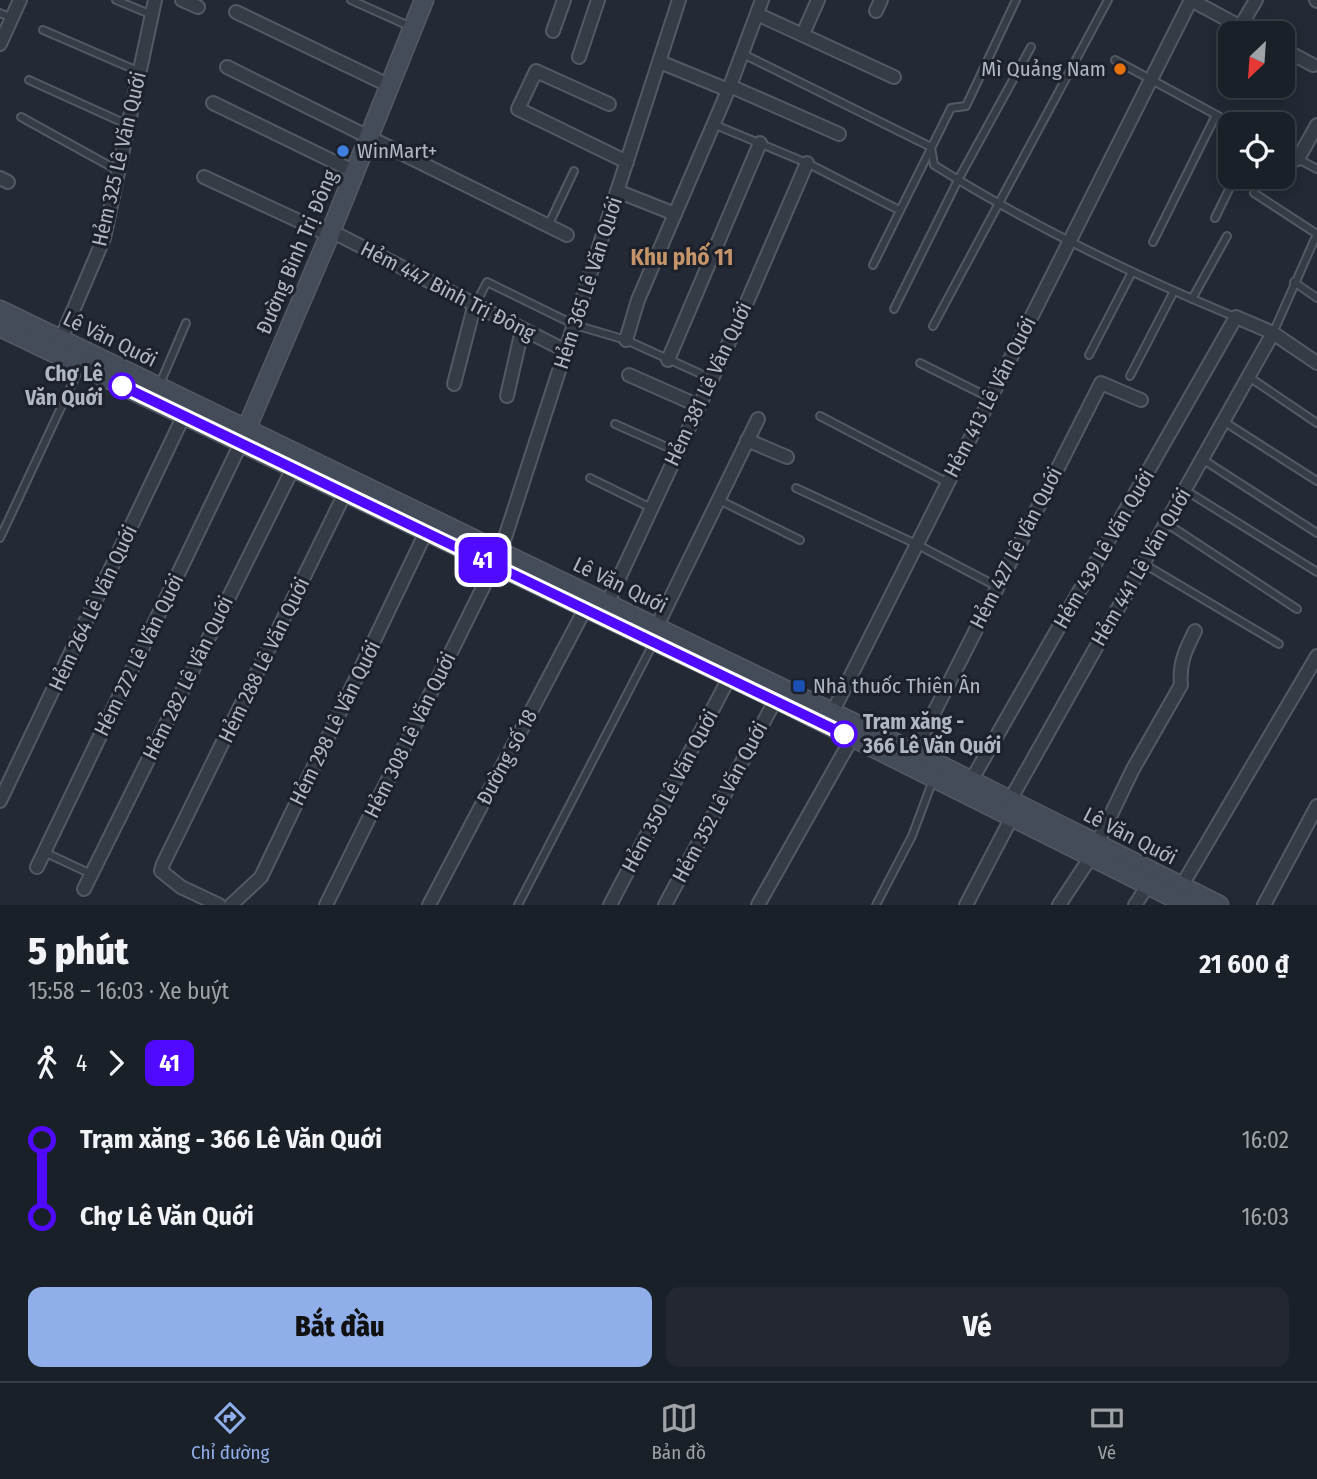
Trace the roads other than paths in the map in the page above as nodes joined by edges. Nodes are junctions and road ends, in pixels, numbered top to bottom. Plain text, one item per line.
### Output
1 (20, 0) edge
2 (116, 0) edge
3 (155, 0) edge
4 (182, 0) edge
5 (351, 0) edge
6 (424, 0) edge
7 (564, 0) edge
8 (598, 0) edge
9 (679, 0) edge
10 (762, 0) edge
11 (818, 0) edge
12 (1016, 0) edge
13 (1108, 0) edge
14 (1191, 0) edge
15 (1256, 0) edge
16 (198, 7) dead end
17 (236, 12) dead end
18 (757, 14) junction
19 (152, 15) junction
20 (6, 16) edge
21 (1230, 21) edge
22 (1249, 21) edge
23 (413, 28) junction
24 (43, 30) dead end
25 (553, 31) dead end
26 (803, 34) junction
27 (0, 44) edge
28 (1031, 47) dead end
29 (741, 53) junction
30 (1295, 55) edge
31 (579, 57) dead end
32 (1115, 61) dead end
33 (660, 62) junction
34 (1313, 65) dead end
35 (227, 67) dead end
36 (139, 72) junction
37 (894, 77) dead end
38 (29, 80) dead end
39 (1149, 80) junction
40 (390, 86) junction
41 (729, 88) junction
42 (213, 103) dead end
43 (609, 104) dead end
44 (1216, 115) joint
45 (21, 117) dead end
46 (126, 124) junction
47 (713, 124) junction
48 (1317, 125) edge
49 (839, 134) dead end
50 (370, 136) junction
51 (760, 143) junction
52 (931, 147) junction
53 (1295, 157) edge
54 (1298, 159) junction
55 (627, 162) junction
56 (807, 163) junction
57 (1317, 169) edge
58 (117, 170) junction
59 (575, 171) dead end
60 (355, 172) junction
61 (204, 177) dead end
62 (958, 180) junction
63 (1229, 189) edge
64 (617, 191) junction
65 (1254, 193) dead end
66 (1000, 205) junction
67 (899, 210) junction
68 (675, 214) junction
69 (1215, 218) dead end
70 (548, 226) junction
71 (330, 233) junction
72 (567, 235) dead end
73 (1227, 236) dead end
74 (1068, 241) junction
75 (1153, 242) dead end
76 (873, 265) dead end
77 (1132, 272) junction
78 (1294, 282) junction
79 (1173, 293) junction
80 (1317, 298) edge
81 (1192, 299) junction
82 (474, 307) junction
83 (894, 309) dead end
84 (1236, 317) junction
85 (186, 323) dead end
86 (1, 325) edge
87 (575, 325) junction
88 (933, 326) dead end
89 (522, 330) junction
90 (1273, 332) junction
91 (626, 340) junction
92 (58, 347) junction
93 (566, 351) junction
94 (1089, 355) dead end
95 (668, 360) junction
96 (920, 363) dead end
97 (1317, 363) edge
98 (81, 366) junction
99 (629, 375) dead end
100 (1130, 376) dead end
101 (1249, 377) junction
102 (712, 379) junction
103 (454, 384) dead end
104 (158, 388) junction
105 (507, 397) dead end
106 (990, 398) junction
107 (1141, 400) dead end
108 (699, 406) junction
109 (184, 415) junction
110 (820, 416) dead end
111 (758, 419) dead end
112 (1223, 421) junction
113 (615, 424) dead end
114 (1317, 424) edge
115 (244, 437) junction
116 (747, 440) junction
117 (677, 452) junction
118 (787, 457) dead end
119 (1202, 459) junction
120 (293, 468) junction
121 (590, 478) dead end
122 (1317, 481) edge
123 (948, 483) junction
124 (348, 487) junction
125 (796, 488) dead end
126 (1185, 490) junction
127 (719, 500) junction
128 (651, 508) junction
129 (1166, 523) junction
130 (426, 532) junction
131 (1317, 533) edge
132 (0, 538) edge
133 (800, 541) dead end
134 (915, 544) junction
135 (497, 559) junction
136 (1143, 563) junction
137 (1317, 572) edge
138 (996, 586) junction
139 (607, 604) junction
140 (585, 609) junction
141 (1297, 609) dead end
142 (1195, 631) dead end
143 (655, 635) junction
144 (1279, 644) dead end
145 (1317, 656) edge
146 (732, 672) junction
147 (776, 699) junction
148 (832, 713) junction
149 (852, 738) junction
150 (914, 752) junction
151 (937, 772) junction
152 (971, 781) junction
153 (0, 801) edge
154 (1317, 806) edge
155 (1010, 809) junction
156 (1093, 851) junction
157 (44, 852) junction
158 (37, 867) dead end
159 (91, 874) junction
160 (1148, 885) junction
161 (1181, 887) junction
162 (84, 889) dead end
163 (219, 905) edge
164 (231, 905) edge
165 (326, 905) edge
166 (429, 905) edge
167 (518, 905) edge
168 (610, 905) edge
169 (665, 905) edge
170 (758, 905) edge
171 (876, 905) edge
172 (966, 905) edge
173 (1059, 905) edge
174 (1135, 905) edge
175 (1188, 905) edge
176 (1219, 905) edge
177 (1264, 905) edge

1 - 20 street
2 - 19 lane
3 - 19 street, Hẻm 325 Lê Văn Quới
4 - 16 street
5 - 23 lane
6 - 23 main road, Đường Bình Trị Đông
7 - 25 street
8 - 31 street
9 - 33 street, Hẻm 365 Lê Văn Quới
10 - 18 street
11 - 26 street
12 - 52 lane
13 - 66 lane
14 - 21 street
14 - 39 street, Hẻm 413 Lê Văn Quới
15 - 22 street
17 - 40 street
18 - 26 street
18 - 29 street
19 - 36 street, Hẻm 325 Lê Văn Quới
20 - 27 street
23 - 40 main road, Đường Bình Trị Đông
24 - 36 lane
26 - 37 street
28 - 62 lane
29 - 41 street
29 - 52 lane
30 - 34 street
32 - 39 lane
33 - 41 street
33 - 55 street, Hẻm 365 Lê Văn Quới
35 - 50 street
36 - 46 street, Hẻm 325 Lê Văn Quới
38 - 46 lane
39 - 44 lane
39 - 74 street, Hẻm 413 Lê Văn Quới
40 - 50 main road, Đường Bình Trị Đông
41 - 47 street
41 - 49 street
42 - 60 street
43 - 55 street
44 - 75 lane
45 - 58 lane
46 - 58 street, Hẻm 325 Lê Văn Quới
47 - 51 lane
47 - 68 street
48 - 54 street
50 - 60 main road, Đường Bình Trị Đông
50 - 70 street
51 - 56 lane
51 - 95 street
52 - 62 lane
52 - 67 lane
53 - 54 lane
54 - 57 lane
55 - 64 street, Hẻm 365 Lê Văn Quới
56 - 67 lane
56 - 102 street, Hẻm 381 Lê Văn Quới
58 - 92 street, Hẻm 325 Lê Văn Quới
59 - 70 lane
60 - 71 main road, Đường Bình Trị Đông
61 - 71 street, Hẻm 447 Bình Trị Đông
62 - 66 lane
62 - 83 lane
63 - 69 lane
64 - 68 street
64 - 87 street, Hẻm 365 Lê Văn Quới
65 - 78 lane
66 - 74 lane
66 - 88 lane
67 - 76 lane
68 - 91 street
70 - 72 street
71 - 82 street, Hẻm 447 Bình Trị Đông
71 - 115 main road, Đường Bình Trị Đông
73 - 81 lane
74 - 77 lane
74 - 106 street, Hẻm 413 Lê Văn Quới
77 - 79 lane
77 - 94 lane
78 - 80 lane
78 - 90 lane
79 - 81 lane
79 - 100 lane
81 - 84 lane
82 - 87 lane
82 - 89 street, Hẻm 447 Bình Trị Đông
82 - 103 street
84 - 90 street
84 - 152 street, Hẻm 439 Lê Văn Quới
85 - 104 lane
86 - 92 main road, Lê Văn Quới
87 - 91 lane
87 - 93 street, Hẻm 365 Lê Văn Quới
89 - 93 street, Hẻm 447 Bình Trị Đông
89 - 105 street
90 - 97 street
90 - 101 street, Hẻm 441 Lê Văn Quới
91 - 95 lane
92 - 98 main road, Lê Văn Quới
92 - 104 main road, Lê Văn Quới
93 - 135 street, Hẻm 365 Lê Văn Quới
95 - 102 lane
96 - 106 lane
98 - 109 main road, Lê Văn Quới
98 - 132 lane
99 - 108 street
101 - 112 street, Hẻm 441 Lê Văn Quới
101 - 114 lane
102 - 108 street, Hẻm 381 Lê Văn Quới
104 - 115 main road, Lê Văn Quới
106 - 123 street, Hẻm 413 Lê Văn Quới
107 - 138 street, Hẻm 427 Lê Văn Quới
108 - 117 street, Hẻm 381 Lê Văn Quới
109 - 115 main road, Lê Văn Quới
109 - 153 street, Hẻm 264 Lê Văn Quới
110 - 123 lane
111 - 116 street
112 - 119 street, Hẻm 441 Lê Văn Quới
112 - 122 lane
113 - 117 lane
115 - 120 main road, Lê Văn Quới
115 - 124 main road, Lê Văn Quới
115 - 157 street, Hẻm 272 Lê Văn Quới
116 - 118 street
116 - 127 street
117 - 128 street, Hẻm 381 Lê Văn Quới
119 - 126 street, Hẻm 441 Lê Văn Quới
119 - 131 lane
120 - 124 main road, Lê Văn Quới
120 - 159 street, Hẻm 282 Lê Văn Quới
121 - 128 lane
123 - 134 street, Hẻm 413 Lê Văn Quới
124 - 130 main road, Lê Văn Quới
124 - 135 main road, Lê Văn Quới
124 - 163 street, Hẻm 288 Lê Văn Quới
125 - 134 lane
126 - 129 street, Hẻm 441 Lê Văn Quới
126 - 137 lane
127 - 133 lane
127 - 143 street
128 - 139 street, Hẻm 381 Lê Văn Quới
129 - 136 street, Hẻm 441 Lê Văn Quới
129 - 141 lane
130 - 135 main road, Lê Văn Quới
130 - 164 street, Hẻm 298 Lê Văn Quới
134 - 138 lane
134 - 148 street, Hẻm 413 Lê Văn Quới
135 - 139 main road, Lê Văn Quới
135 - 140 main road, Lê Văn Quới
135 - 165 street, Hẻm 308 Lê Văn Quới
136 - 144 lane
136 - 155 street, Hẻm 441 Lê Văn Quới
138 - 150 street, Hẻm 427 Lê Văn Quới
139 - 143 main road, Lê Văn Quới
140 - 143 main road, Lê Văn Quới
140 - 166 street, Đường số 18
142 - 156 street
143 - 146 main road, Lê Văn Quới
143 - 167 lane
145 - 161 street
146 - 147 main road, Lê Văn Quới
146 - 148 main road, Lê Văn Quới
146 - 168 street, Hẻm 350 Lê Văn Quới
147 - 149 main road, Lê Văn Quới
147 - 169 street, Hẻm 352 Lê Văn Quới
148 - 150 main road, Lê Văn Quới
149 - 151 main road, Lê Văn Quới
149 - 170 street
150 - 151 main road, Lê Văn Quới
151 - 152 main road, Lê Văn Quới
151 - 155 main road, Lê Văn Quới
151 - 171 lane
152 - 155 main road, Lê Văn Quới
154 - 177 street
155 - 156 main road, Lê Văn Quới
155 - 172 street, Hẻm 441 Lê Văn Quới
156 - 160 main road, Lê Văn Quới
156 - 161 main road, Lê Văn Quới
156 - 173 street
157 - 158 street, Hẻm 272 Lê Văn Quới
157 - 159 lane
159 - 162 street, Hẻm 282 Lê Văn Quới
160 - 174 street
160 - 175 main road, Lê Văn Quới
161 - 176 main road, Lê Văn Quới

